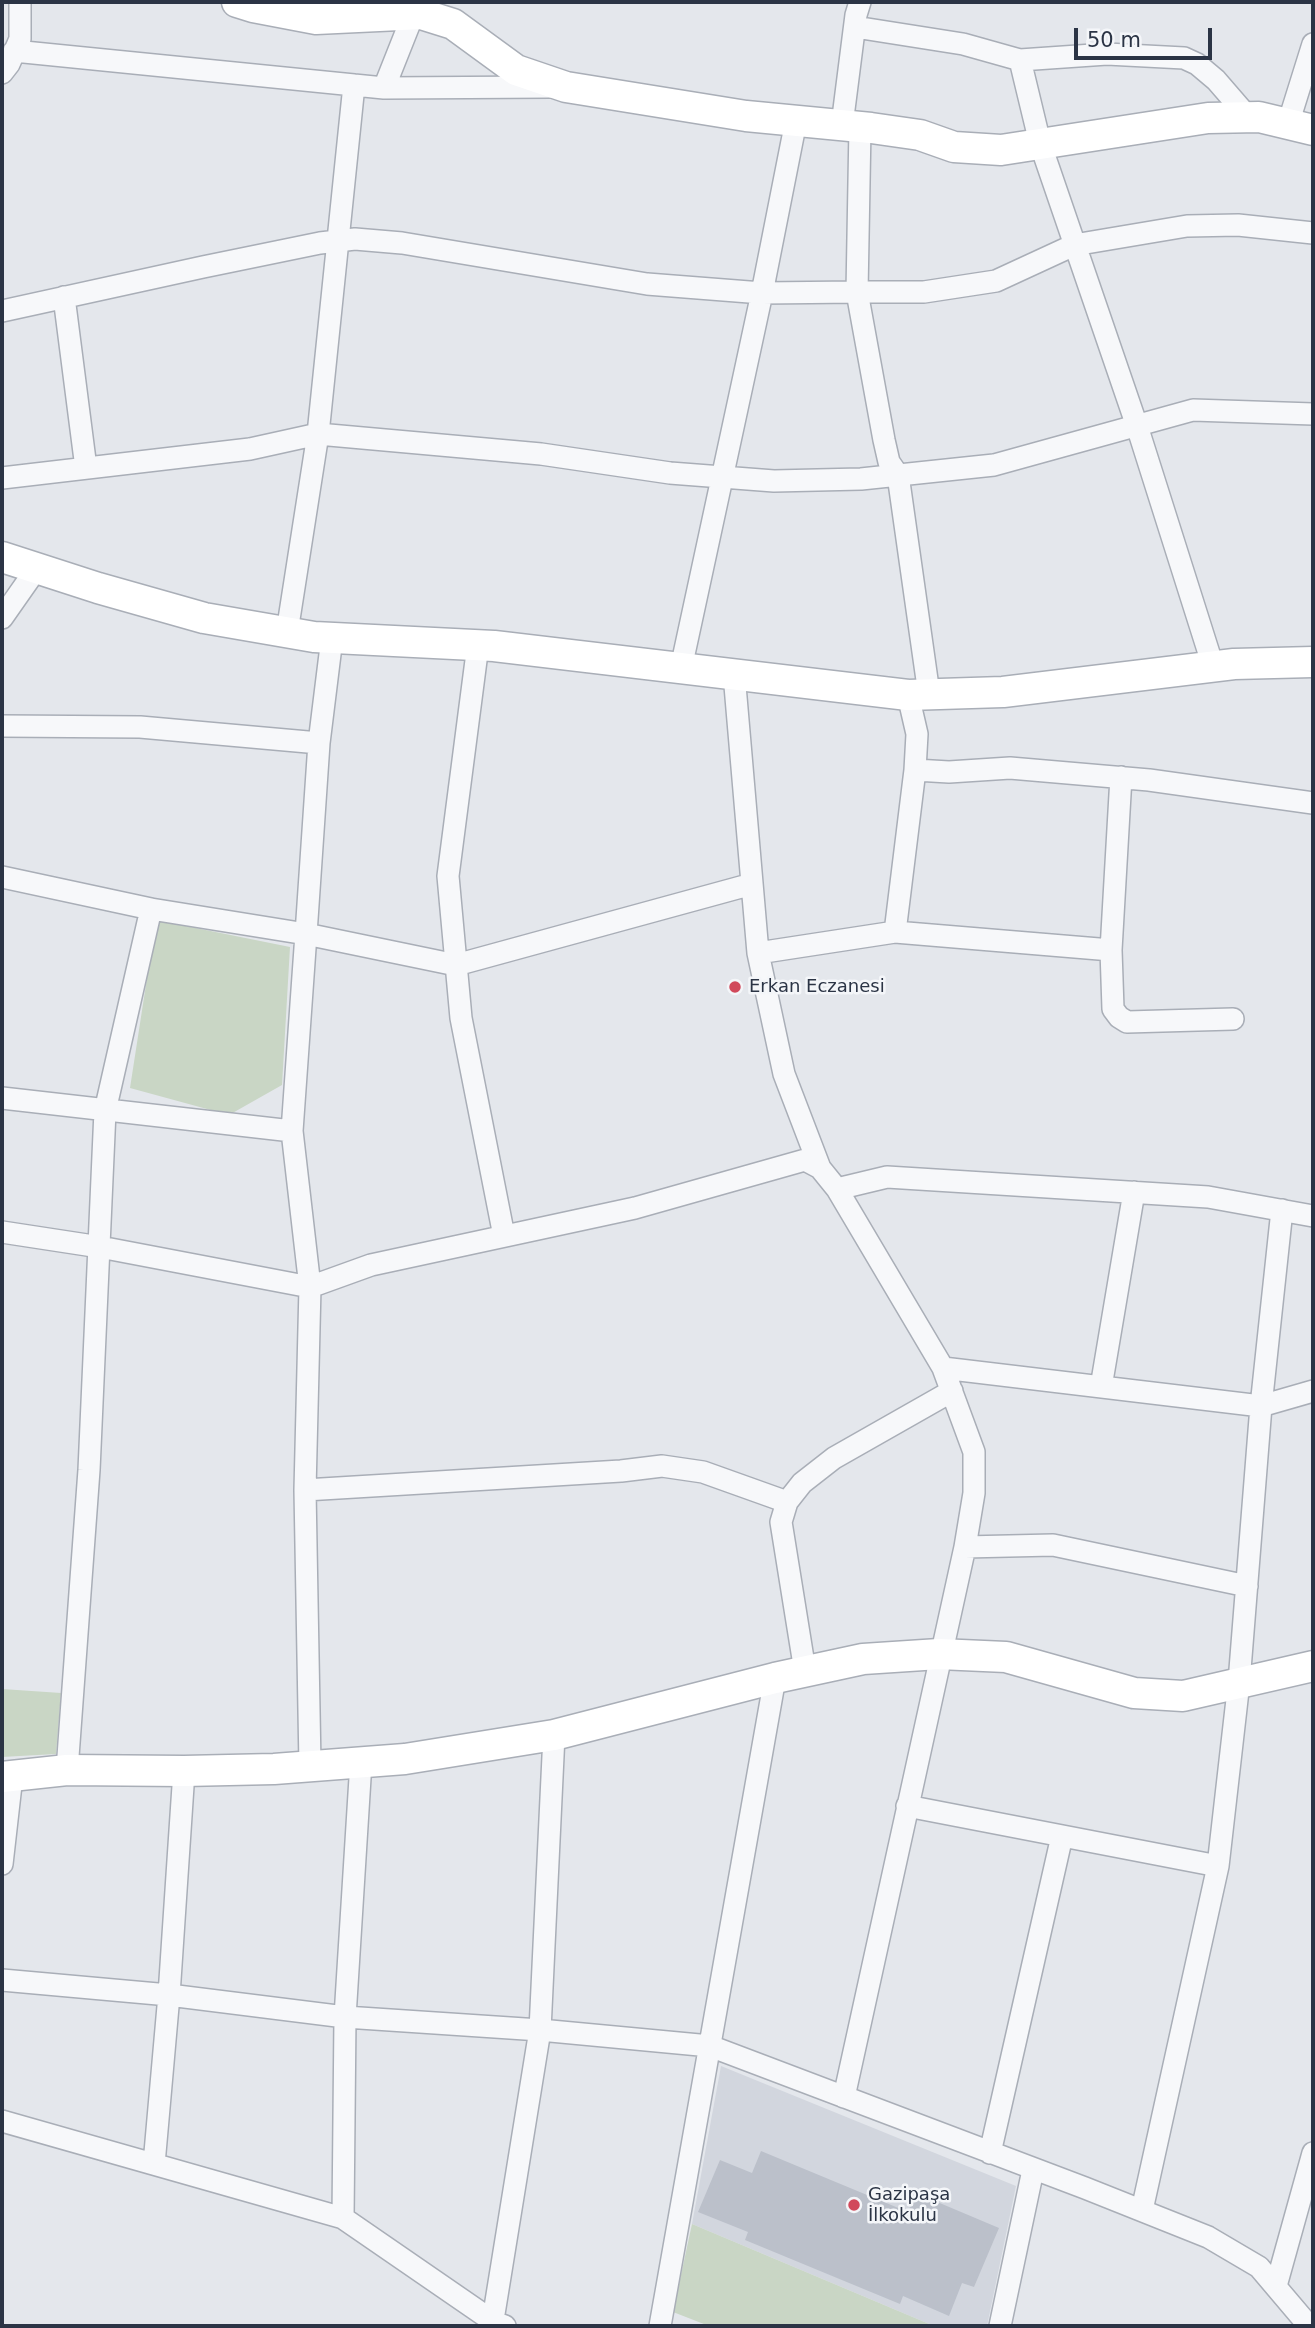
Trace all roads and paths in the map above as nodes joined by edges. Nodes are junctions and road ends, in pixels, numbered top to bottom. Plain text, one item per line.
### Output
1 (20, 2) edge
2 (237, 2) edge
3 (860, 2) edge
4 (416, 8) edge
5 (855, 27) junction
6 (1313, 44) edge
7 (14, 51) junction
8 (1020, 60) junction
9 (2, 73) edge
10 (354, 85) junction
11 (566, 87) junction
12 (384, 88) junction
13 (1248, 117) junction
14 (796, 121) junction
15 (851, 126) junction
16 (1301, 127) edge
17 (1040, 143) junction
18 (1313, 233) edge
19 (338, 241) junction
20 (1074, 245) junction
21 (857, 292) junction
22 (762, 293) junction
23 (64, 298) junction
24 (2, 311) edge
25 (1313, 414) edge
26 (1137, 426) junction
27 (318, 434) junction
28 (86, 468) junction
29 (898, 475) junction
30 (722, 477) junction
31 (2, 478) edge
32 (2, 556) edge
33 (37, 568) junction
34 (2, 618) edge
35 (287, 632) junction
36 (332, 638) junction
37 (478, 645) junction
38 (1313, 662) edge
39 (1213, 667) junction
40 (681, 668) junction
41 (734, 674) junction
42 (918, 694) junction
43 (2, 726) edge
44 (319, 743) junction
45 (915, 771) junction
46 (1121, 777) junction
47 (1313, 803) edge
48 (2, 877) edge
49 (752, 884) junction
50 (151, 909) junction
51 (895, 932) junction
52 (306, 934) junction
53 (1111, 950) junction
54 (758, 953) junction
55 (456, 965) junction
56 (1233, 1019) dead end
57 (2, 1098) edge
58 (106, 1111) junction
59 (292, 1131) junction
60 (820, 1168) junction
61 (837, 1189) junction
62 (1134, 1192) junction
63 (1282, 1210) junction
64 (1313, 1216) edge
65 (2, 1232) edge
66 (505, 1236) junction
67 (100, 1248) junction
68 (310, 1287) junction
69 (943, 1368) junction
70 (1101, 1387) junction
71 (952, 1391) junction
72 (1313, 1391) edge
73 (1261, 1406) junction
74 (305, 1490) junction
75 (787, 1502) junction
76 (965, 1547) junction
77 (1247, 1586) junction
78 (939, 1654) junction
79 (1313, 1665) edge
80 (805, 1671) junction
81 (775, 1678) junction
82 (1239, 1682) junction
83 (554, 1735) junction
84 (361, 1762) junction
85 (310, 1766) junction
86 (67, 1770) junction
87 (184, 1771) junction
88 (7, 1777) edge
89 (907, 1806) junction
90 (1062, 1836) junction
91 (2, 1864) edge
92 (1219, 1866) junction
93 (2, 1980) edge
94 (169, 1995) junction
95 (345, 2017) junction
96 (540, 2030) junction
97 (710, 2046) junction
98 (844, 2097) junction
99 (2, 2121) edge
100 (990, 2153) junction
101 (1313, 2153) edge
102 (154, 2164) junction
103 (1033, 2170) junction
104 (1142, 2210) junction
105 (343, 2218) junction
106 (1276, 2286) junction
107 (497, 2325) edge
108 (1006, 2325) edge
109 (660, 2326) edge
110 (1309, 2326) edge

1 - 7 street
2 - 4 street
3 - 5 street
4 - 11 street
4 - 12 street
5 - 8 street
5 - 15 street
6 - 16 street
7 - 9 street
7 - 10 street
8 - 13 street
8 - 17 street
10 - 12 street
10 - 19 street
11 - 12 street
11 - 14 street
13 - 16 street
13 - 17 street
14 - 15 street
14 - 22 street
15 - 17 street
15 - 21 street
17 - 20 street
18 - 20 street
19 - 22 street
19 - 23 street
19 - 27 street
20 - 21 street
20 - 26 street
21 - 22 street
21 - 29 street
22 - 30 street
23 - 24 street
23 - 28 street
25 - 26 street
26 - 29 street
26 - 39 street
27 - 28 street
27 - 30 street
27 - 35 street
28 - 31 street
29 - 30 street
29 - 42 street
30 - 40 street
32 - 33 street
33 - 34 street
33 - 35 street
35 - 36 street
36 - 37 street
36 - 44 street
37 - 40 street
37 - 55 street
38 - 39 street
39 - 42 street
40 - 41 street
41 - 42 street
41 - 49 street
42 - 45 street
43 - 44 street
44 - 52 street
45 - 46 street
45 - 51 street
46 - 47 street
46 - 53 street
48 - 50 street
49 - 54 street
49 - 55 street
50 - 52 street
50 - 58 street
51 - 53 street
51 - 54 street
52 - 55 street
52 - 59 street
53 - 56 street
54 - 60 street
55 - 66 street
57 - 58 street
58 - 59 street
58 - 67 street
59 - 68 street
60 - 61 street
60 - 66 street
61 - 62 street
61 - 69 street
62 - 63 street
62 - 70 street
63 - 64 street
63 - 73 street
65 - 67 street
66 - 68 street
67 - 68 street
67 - 86 street
68 - 74 street
69 - 70 street
69 - 71 street
70 - 73 street
71 - 75 street
71 - 76 street
72 - 73 street
73 - 77 street
74 - 75 street
74 - 85 street
75 - 80 street
76 - 77 street
76 - 78 street
77 - 82 street
78 - 80 street
78 - 82 street
78 - 89 street
79 - 82 street
80 - 81 street
81 - 83 street
81 - 97 street
82 - 92 street
83 - 84 street
83 - 96 street
84 - 85 street
84 - 95 street
85 - 87 street
86 - 87 street
86 - 88 street
87 - 94 street
88 - 91 street
89 - 90 street
89 - 98 street
90 - 92 street
90 - 100 street
92 - 104 street
93 - 94 street
94 - 95 street
94 - 102 street
95 - 96 street
95 - 105 street
96 - 97 street
96 - 107 street
97 - 98 street
97 - 109 street
98 - 100 street
99 - 102 street
100 - 103 street
101 - 106 street
102 - 105 street
103 - 104 street
103 - 108 street
104 - 106 street
105 - 107 street
106 - 110 street

